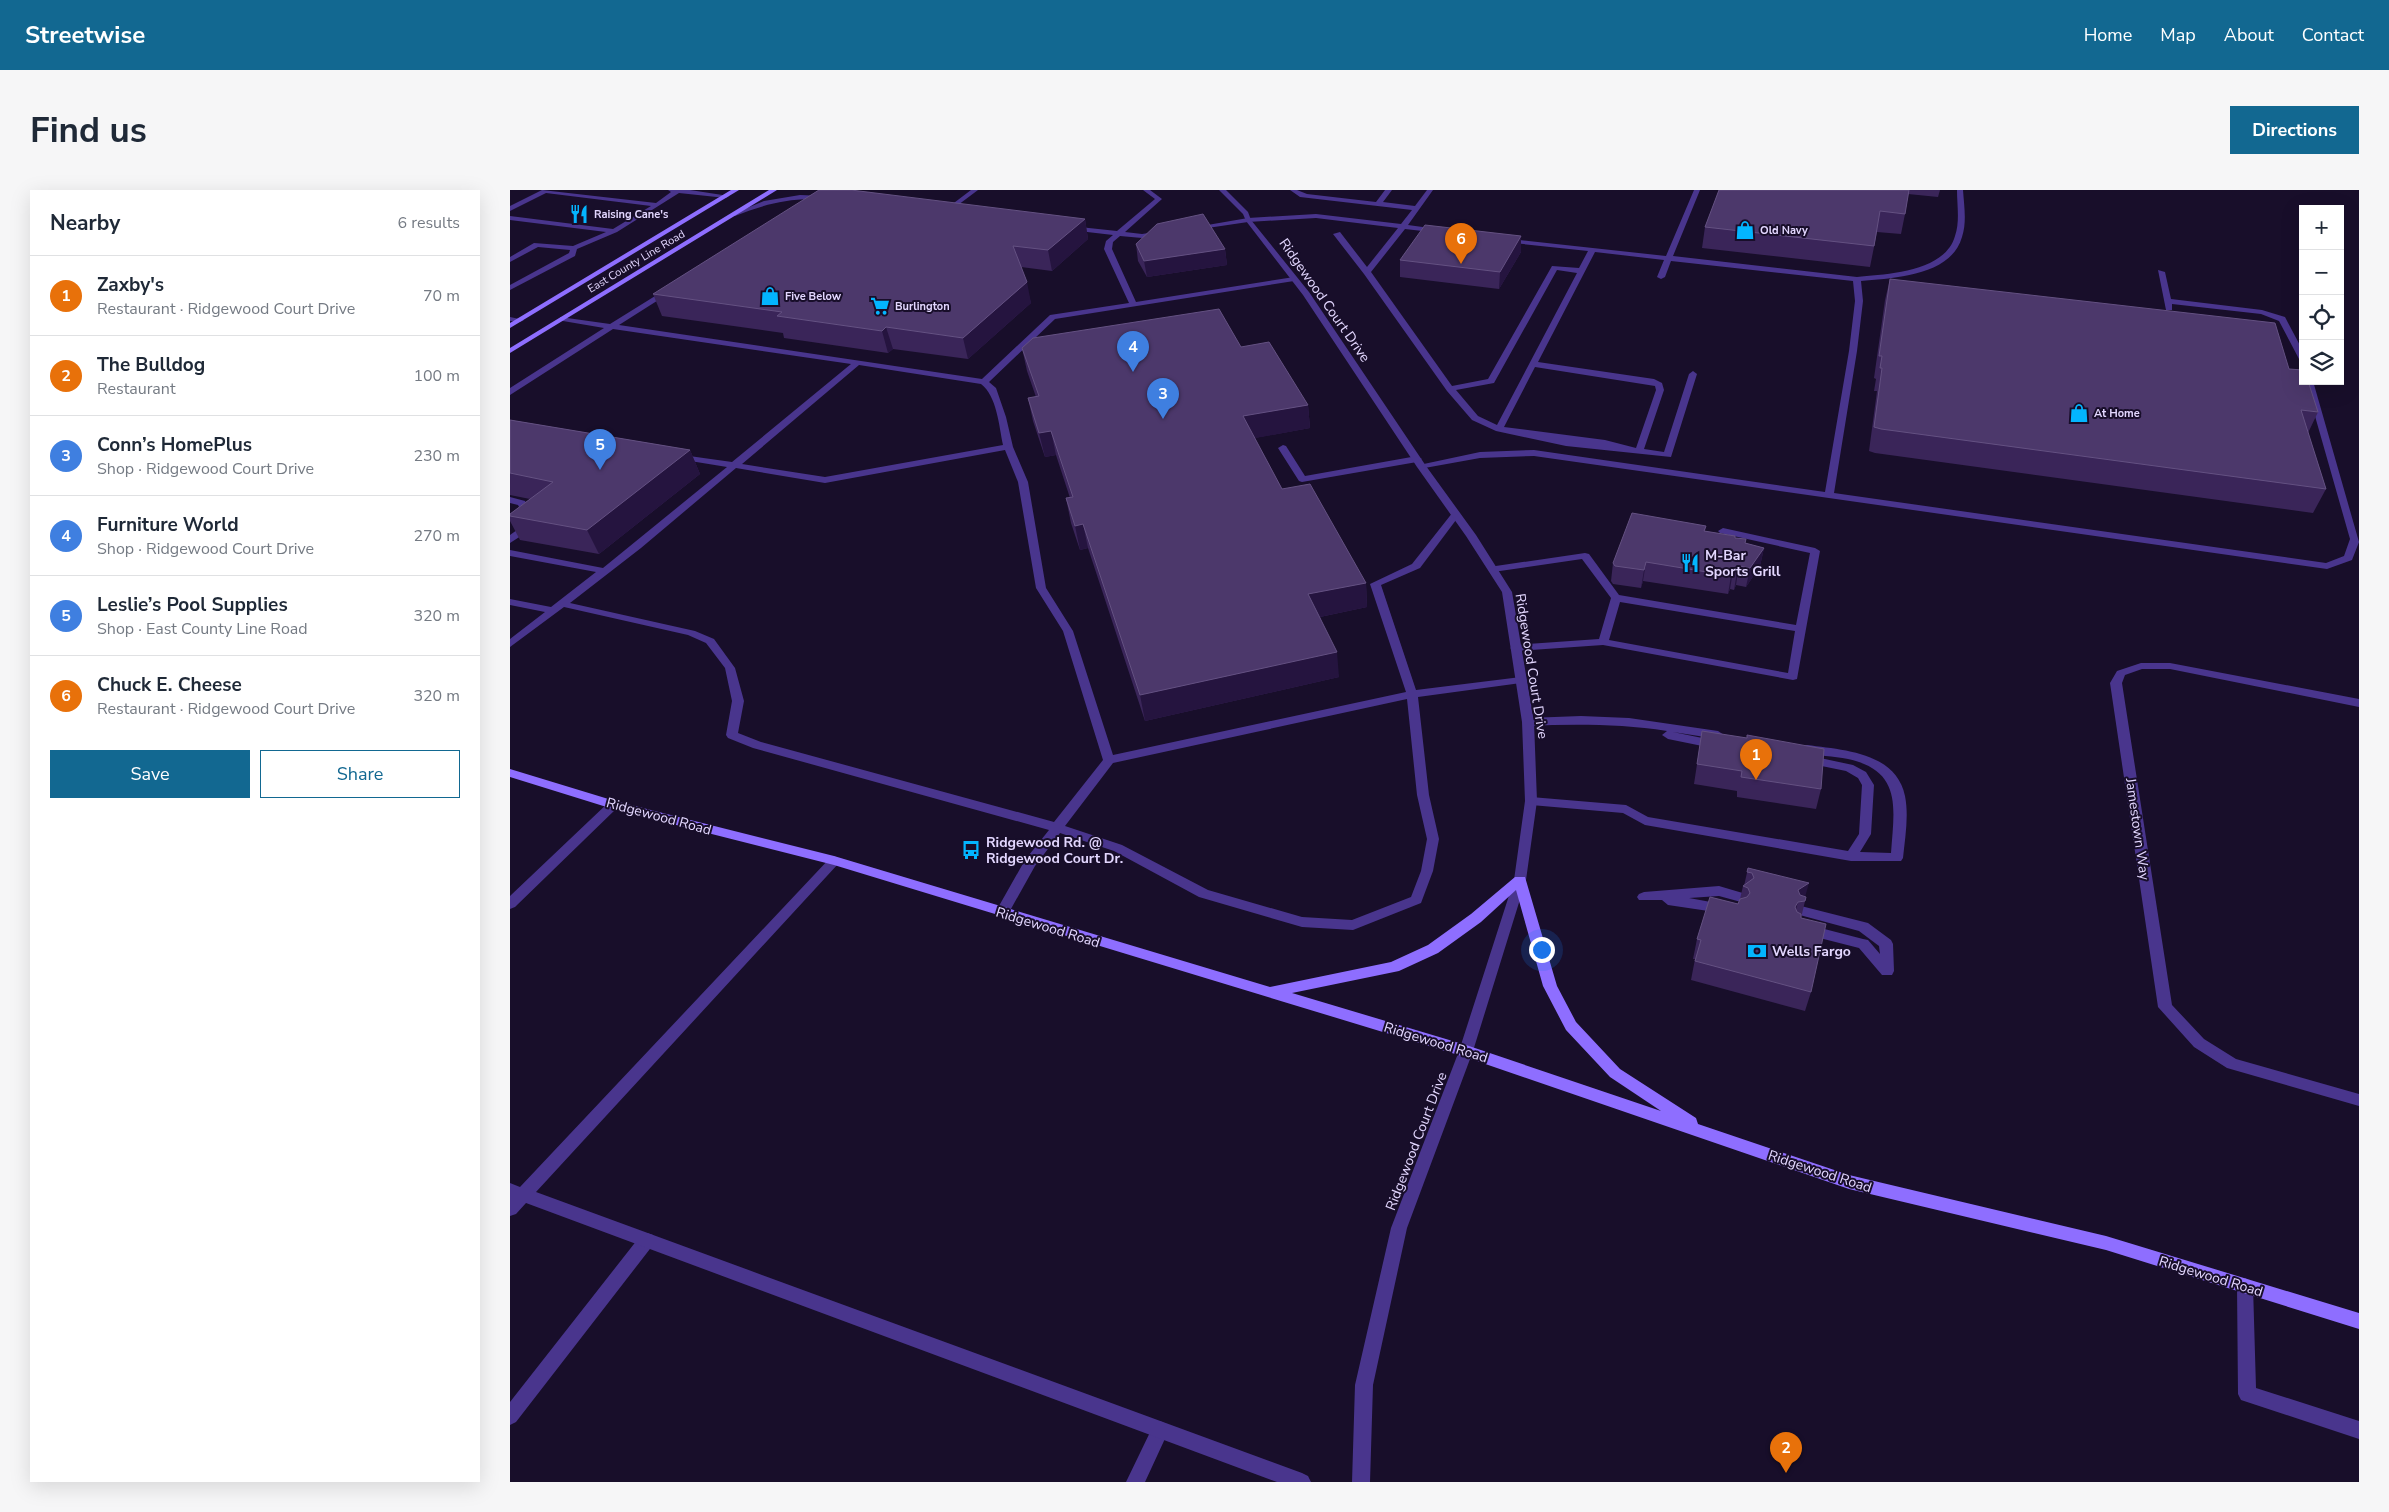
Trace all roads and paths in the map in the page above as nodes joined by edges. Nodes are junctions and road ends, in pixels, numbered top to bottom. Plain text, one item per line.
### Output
1 (674, 190) edge
2 (736, 190) edge
3 (774, 190) edge
4 (798, 190) edge
5 (975, 190) edge
6 (1146, 190) edge
7 (1222, 190) edge
8 (1293, 190) edge
9 (1389, 190) edge
10 (1430, 190) edge
11 (1697, 190) edge
12 (1960, 190) edge
13 (546, 191) edge
14 (726, 196) junction
15 (805, 196) junction
16 (816, 197) junction
17 (834, 199) edge
18 (1378, 204) junction
19 (658, 205) junction
20 (800, 207) edge
21 (1416, 208) junction
22 (510, 209) edge
23 (935, 212) edge
24 (944, 212) junction
25 (953, 214) edge
26 (733, 215) junction
27 (510, 218) edge
28 (1248, 220) junction
29 (1064, 227) edge
30 (1401, 227) junction
31 (1189, 229) edge
32 (612, 231) junction
33 (1170, 232) edge
34 (1449, 233) edge
35 (1120, 234) junction
36 (1337, 234) dead end
37 (1497, 239) edge
38 (574, 248) junction
39 (1592, 250) junction
40 (510, 260) edge
41 (1668, 260) junction
42 (1582, 271) junction
43 (1367, 272) junction
44 (2161, 272) dead end
45 (1661, 277) dead end
46 (1294, 279) junction
47 (1857, 280) junction
48 (678, 284) edge
49 (510, 288) edge
50 (2167, 301) junction
51 (1133, 303) junction
52 (510, 318) edge
53 (564, 318) junction
54 (2170, 318) edge
55 (520, 320) junction
56 (510, 326) edge
57 (613, 326) junction
58 (2299, 348) edge
59 (510, 351) edge
60 (857, 363) junction
61 (1533, 364) junction
62 (1693, 374) dead end
63 (984, 382) junction
64 (2310, 385) edge
65 (1450, 389) junction
66 (510, 392) edge
67 (1499, 429) junction
68 (1008, 447) junction
69 (1283, 448) dead end
70 (1639, 451) junction
71 (672, 455) edge
72 (1419, 463) junction
73 (732, 466) junction
74 (1829, 496) junction
75 (510, 500) edge
76 (1456, 514) junction
77 (1723, 531) dead end
78 (510, 540) edge
79 (510, 553) edge
80 (1493, 569) junction
81 (605, 571) junction
82 (1616, 598) junction
83 (510, 602) edge
84 (559, 607) junction
85 (1801, 629) junction
86 (1603, 642) junction
87 (510, 644) edge
88 (1514, 648) junction
89 (1521, 680) junction
90 (1412, 694) junction
91 (2359, 703) edge
92 (1528, 722) junction
93 (1727, 741) edge
94 (1109, 760) junction
95 (510, 773) edge
96 (1531, 801) junction
97 (613, 805) junction
98 (1055, 827) junction
99 (1851, 856) junction
100 (834, 861) junction
101 (1520, 880) junction
102 (1741, 897) edge
103 (511, 901) edge
104 (1802, 911) edge
105 (1737, 912) edge
106 (1002, 913) junction
107 (1798, 927) edge
108 (1269, 992) junction
109 (1466, 1051) junction
110 (2359, 1100) edge
111 (1705, 1133) junction
112 (517, 1192) edge
113 (510, 1209) edge
114 (647, 1240) junction
115 (2245, 1286) junction
116 (2359, 1321) edge
117 (510, 1416) edge
118 (1160, 1430) junction
119 (2359, 1430) edge
120 (1135, 1482) edge
121 (1302, 1482) edge
122 (1361, 1482) edge

1 - 14 street
1 - 19 street
2 - 14 street, East County Line Road
3 - 26 street, East County Line Road
4 - 15 street
5 - 24 street
6 - 35 street
7 - 28 street, Ridgewood Court Drive
8 - 18 street
9 - 18 street
10 - 21 street
11 - 41 street
12 - 47 street
13 - 19 street
13 - 22 street
14 - 55 street, East County Line Road
15 - 16 street
15 - 26 street
16 - 17 street
16 - 20 street
18 - 21 street
19 - 32 street
21 - 30 street
23 - 24 street
24 - 25 street
26 - 53 street, East County Line Road
27 - 32 street
28 - 30 street
28 - 31 street
28 - 46 street, Ridgewood Court Drive
29 - 35 street
30 - 34 street
30 - 43 street
32 - 38 street
33 - 35 street
35 - 51 street
36 - 43 street
37 - 39 street
38 - 40 street
38 - 49 street
39 - 41 street
39 - 42 street
41 - 45 street
41 - 47 street
42 - 61 street
42 - 65 street
43 - 65 street
44 - 50 street
46 - 51 street
46 - 72 street, Ridgewood Court Drive
47 - 74 street
48 - 57 street
50 - 54 street
50 - 58 street
51 - 63 street
52 - 55 street
53 - 57 street
53 - 59 street, East County Line Road
55 - 56 street, East County Line Road
57 - 60 street
57 - 66 street
60 - 63 street
60 - 73 street
61 - 67 street
61 - 70 street
62 - 70 street
63 - 68 street
64 - 74 street
65 - 67 street
67 - 70 street
68 - 73 street
68 - 94 street
69 - 72 street
71 - 73 street
72 - 74 street
72 - 76 street, Ridgewood Court Drive
73 - 81 street
75 - 78 street
76 - 80 street, Ridgewood Court Drive
76 - 90 street
77 - 85 street
79 - 81 street
80 - 82 street
80 - 88 street, Ridgewood Court Drive
81 - 84 street
82 - 85 street
82 - 86 street
83 - 84 street
84 - 87 street
84 - 98 street
85 - 86 street
86 - 88 street
88 - 89 street, Ridgewood Court Drive
89 - 90 street
89 - 92 street, Ridgewood Court Drive
90 - 94 street
90 - 98 street
91 - 110 street, Jamestown Way
92 - 93 street
92 - 96 street, Ridgewood Court Drive
94 - 98 street
95 - 97 street, Ridgewood Road
96 - 99 street
96 - 101 street, Ridgewood Court Drive
97 - 100 street, Ridgewood Road
97 - 103 street
98 - 106 street
99 - 99 street
100 - 106 street, Ridgewood Road
100 - 112 street
101 - 108 street
101 - 109 street, Ridgewood Court Drive
101 - 111 street
102 - 105 street
104 - 107 street
106 - 108 street, Ridgewood Road
108 - 109 street, Ridgewood Road
109 - 111 street, Ridgewood Road
109 - 122 street, Ridgewood Court Drive
111 - 115 street, Ridgewood Road
112 - 113 street
112 - 114 street
114 - 117 street
114 - 118 street
115 - 116 street, Ridgewood Road
115 - 119 street
118 - 120 street
118 - 121 street

